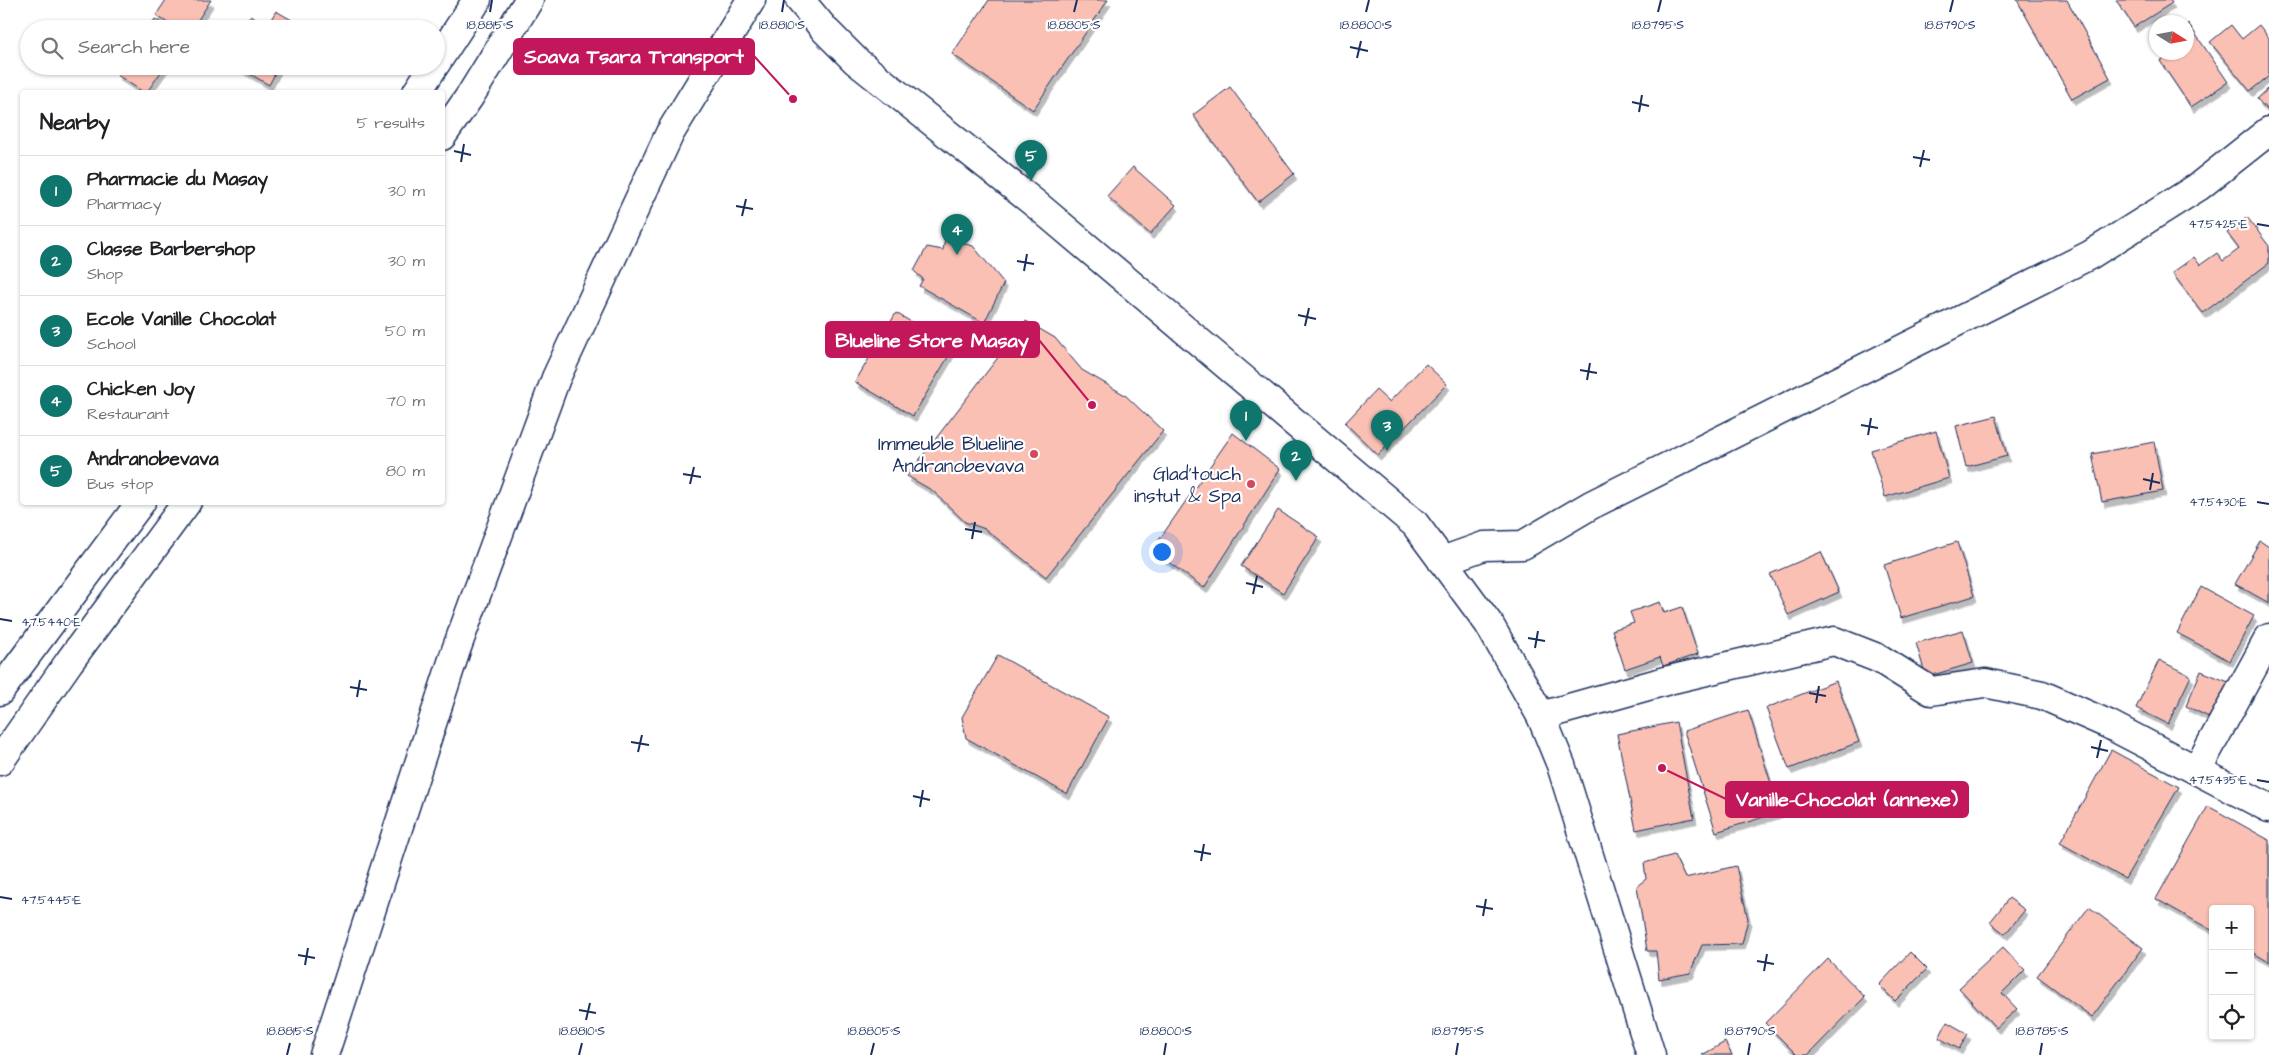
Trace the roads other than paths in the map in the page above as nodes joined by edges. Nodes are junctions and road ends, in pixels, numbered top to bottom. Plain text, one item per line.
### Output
1 (477, 0) edge
2 (529, 0) edge
3 (751, 0) edge
4 (800, 0) edge
5 (445, 50) edge
6 (428, 75) edge
7 (418, 90) edge
8 (445, 132) edge
9 (2269, 132) edge
10 (139, 505) edge
11 (185, 505) edge
12 (1442, 561) junction
13 (2269, 638) edge
14 (0, 691) edge
15 (1541, 716) junction
16 (0, 761) edge
17 (2197, 770) junction
18 (2269, 808) edge
19 (324, 1055) edge
20 (1651, 1055) edge

1 - 5 street
2 - 8 street
3 - 19 street
4 - 12 street
6 - 7 street
9 - 12 street
10 - 14 street
11 - 16 street
12 - 15 street
13 - 17 street
15 - 17 street
15 - 20 street
17 - 18 street

